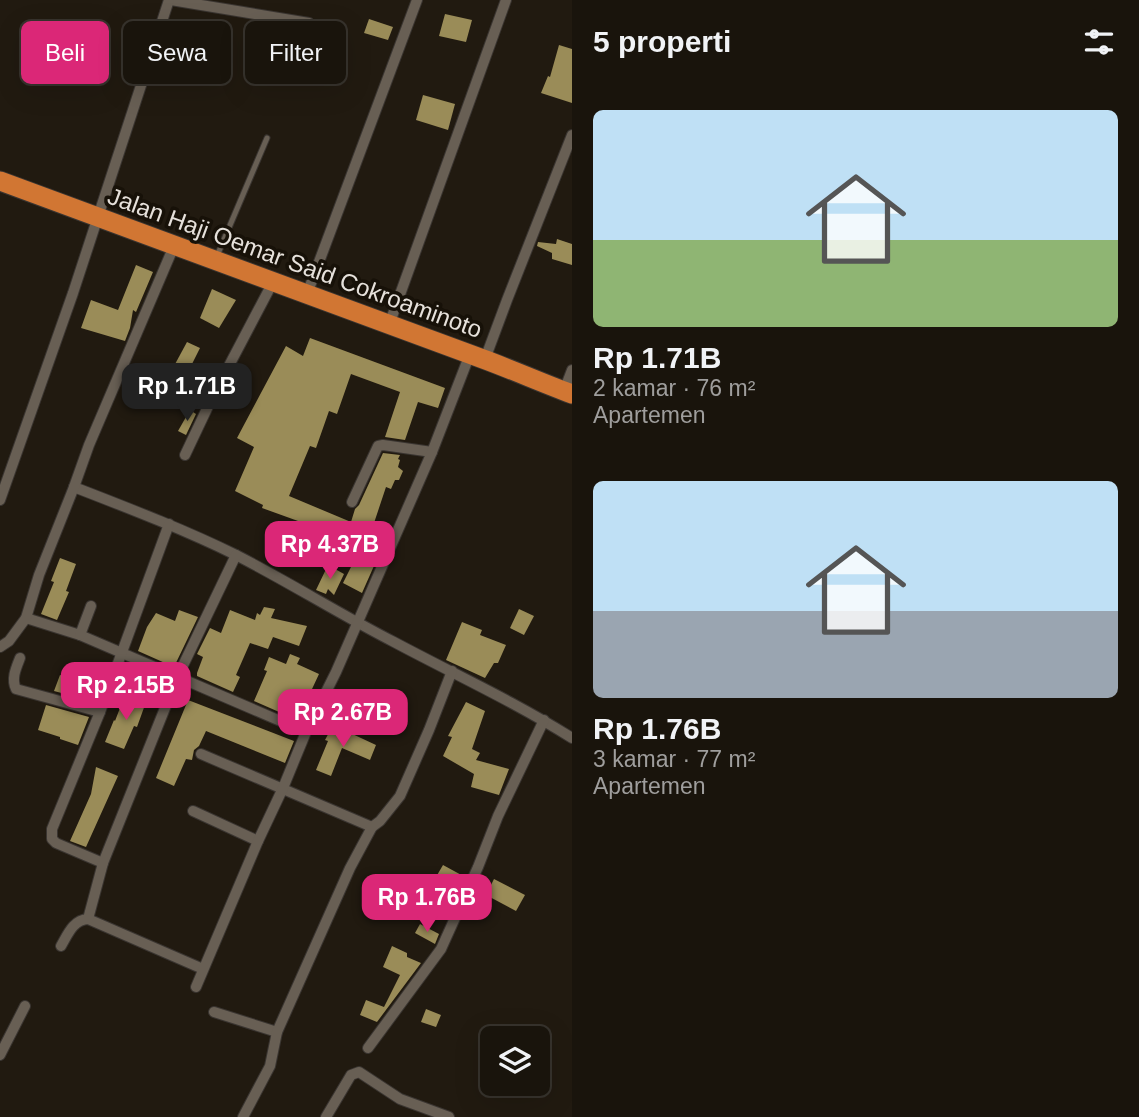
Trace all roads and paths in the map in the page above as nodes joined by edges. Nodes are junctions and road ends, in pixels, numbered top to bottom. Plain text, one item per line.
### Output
1 (170, 0) edge
2 (416, 0) edge
3 (506, 0) edge
4 (297, 21) edge
5 (572, 135) edge
6 (267, 138) dead end
7 (0, 181) edge
8 (97, 216) junction
9 (174, 246) junction
10 (216, 259) junction
11 (273, 282) junction
12 (307, 294) junction
13 (389, 325) junction
14 (478, 357) junction
15 (572, 370) edge
16 (568, 392) edge
17 (432, 452) junction
18 (185, 455) dead end
19 (74, 487) junction
20 (0, 500) edge
21 (352, 502) dead end
22 (169, 524) junction
23 (236, 555) junction
24 (91, 606) dead end
25 (26, 618) junction
26 (357, 622) junction
27 (80, 635) junction
28 (0, 647) edge
29 (122, 652) junction
30 (20, 658) dead end
31 (452, 671) junction
32 (177, 678) junction
33 (320, 704) junction
34 (100, 712) junction
35 (544, 720) junction
36 (369, 726) dead end
37 (306, 732) junction
38 (572, 738) edge
39 (201, 754) dead end
40 (283, 788) junction
41 (193, 811) dead end
42 (372, 827) junction
43 (258, 841) junction
44 (103, 863) junction
45 (88, 919) junction
46 (61, 946) dead end
47 (203, 969) junction
48 (195, 986) dead end
49 (25, 1006) dead end
50 (214, 1012) dead end
51 (277, 1032) junction
52 (368, 1048) dead end
53 (0, 1055) edge
54 (243, 1117) edge
55 (326, 1117) edge
56 (449, 1117) edge

1 - 4 street
1 - 8 street
2 - 12 street
3 - 13 street
5 - 14 street
6 - 10 lane
7 - 8 highway, Jalan Haji Oemar Said Cokroaminoto
8 - 9 highway, Jalan Haji Oemar Said Cokroaminoto
8 - 20 street
9 - 10 highway, Jalan Haji Oemar Said Cokroaminoto
9 - 19 street
10 - 11 highway, Jalan Haji Oemar Said Cokroaminoto
11 - 12 highway, Jalan Haji Oemar Said Cokroaminoto
11 - 18 street
12 - 13 highway, Jalan Haji Oemar Said Cokroaminoto
13 - 14 highway, Jalan Haji Oemar Said Cokroaminoto
14 - 16 highway, Jalan Haji Oemar Said Cokroaminoto
14 - 17 street
15 - 16 street
17 - 21 street
17 - 26 street
19 - 22 street
19 - 25 street
22 - 23 street
22 - 29 street
23 - 26 street
23 - 32 street
24 - 27 street
25 - 27 street
25 - 28 street
26 - 31 street
26 - 33 street
27 - 29 street
29 - 32 street
29 - 34 street
30 - 34 street
31 - 35 street
31 - 42 street
32 - 37 street
32 - 44 street
33 - 36 street
33 - 37 street
34 - 44 street
35 - 38 street
35 - 52 street
37 - 40 street
39 - 40 street
40 - 42 street
40 - 43 street
41 - 43 street
42 - 51 street
43 - 47 street
44 - 45 street
45 - 46 street
45 - 47 street
47 - 48 street
49 - 53 street
50 - 51 street
51 - 54 street
55 - 56 street

